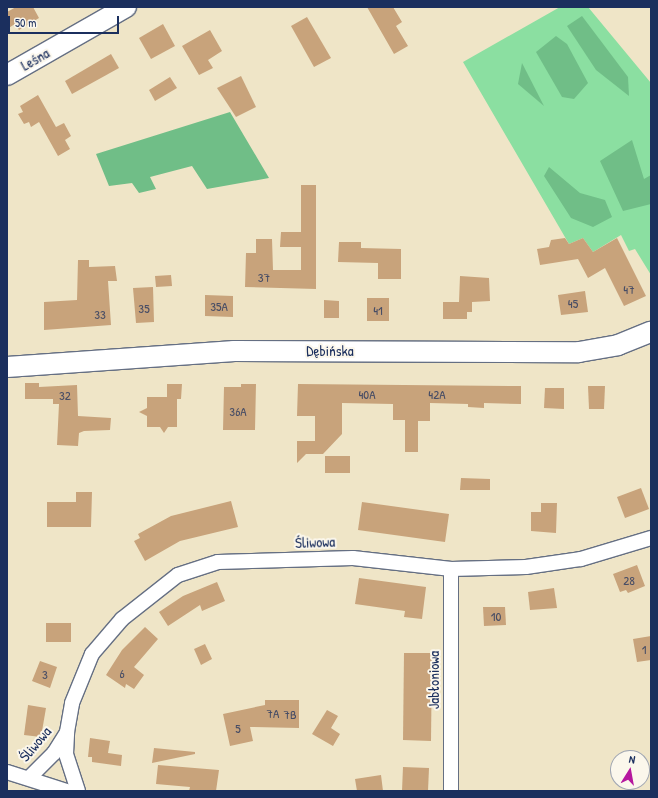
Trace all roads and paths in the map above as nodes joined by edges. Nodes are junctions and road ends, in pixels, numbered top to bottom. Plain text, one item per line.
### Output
1 (126, 7) edge
2 (7, 75) edge
3 (651, 332) edge
4 (7, 367) edge
5 (651, 538) edge
6 (451, 569) junction
7 (67, 732) junction
8 (7, 772) edge
9 (29, 778) junction
10 (67, 791) edge
11 (78, 791) edge
12 (451, 791) edge

1 - 2 street, Leśna
3 - 4 street, Dębińska
5 - 6 street, Śliwowa
6 - 7 street, Śliwowa
6 - 12 street, Jabłoniowa
7 - 9 street, Śliwowa
7 - 11 street, Śliwowa
8 - 9 street
9 - 10 street

